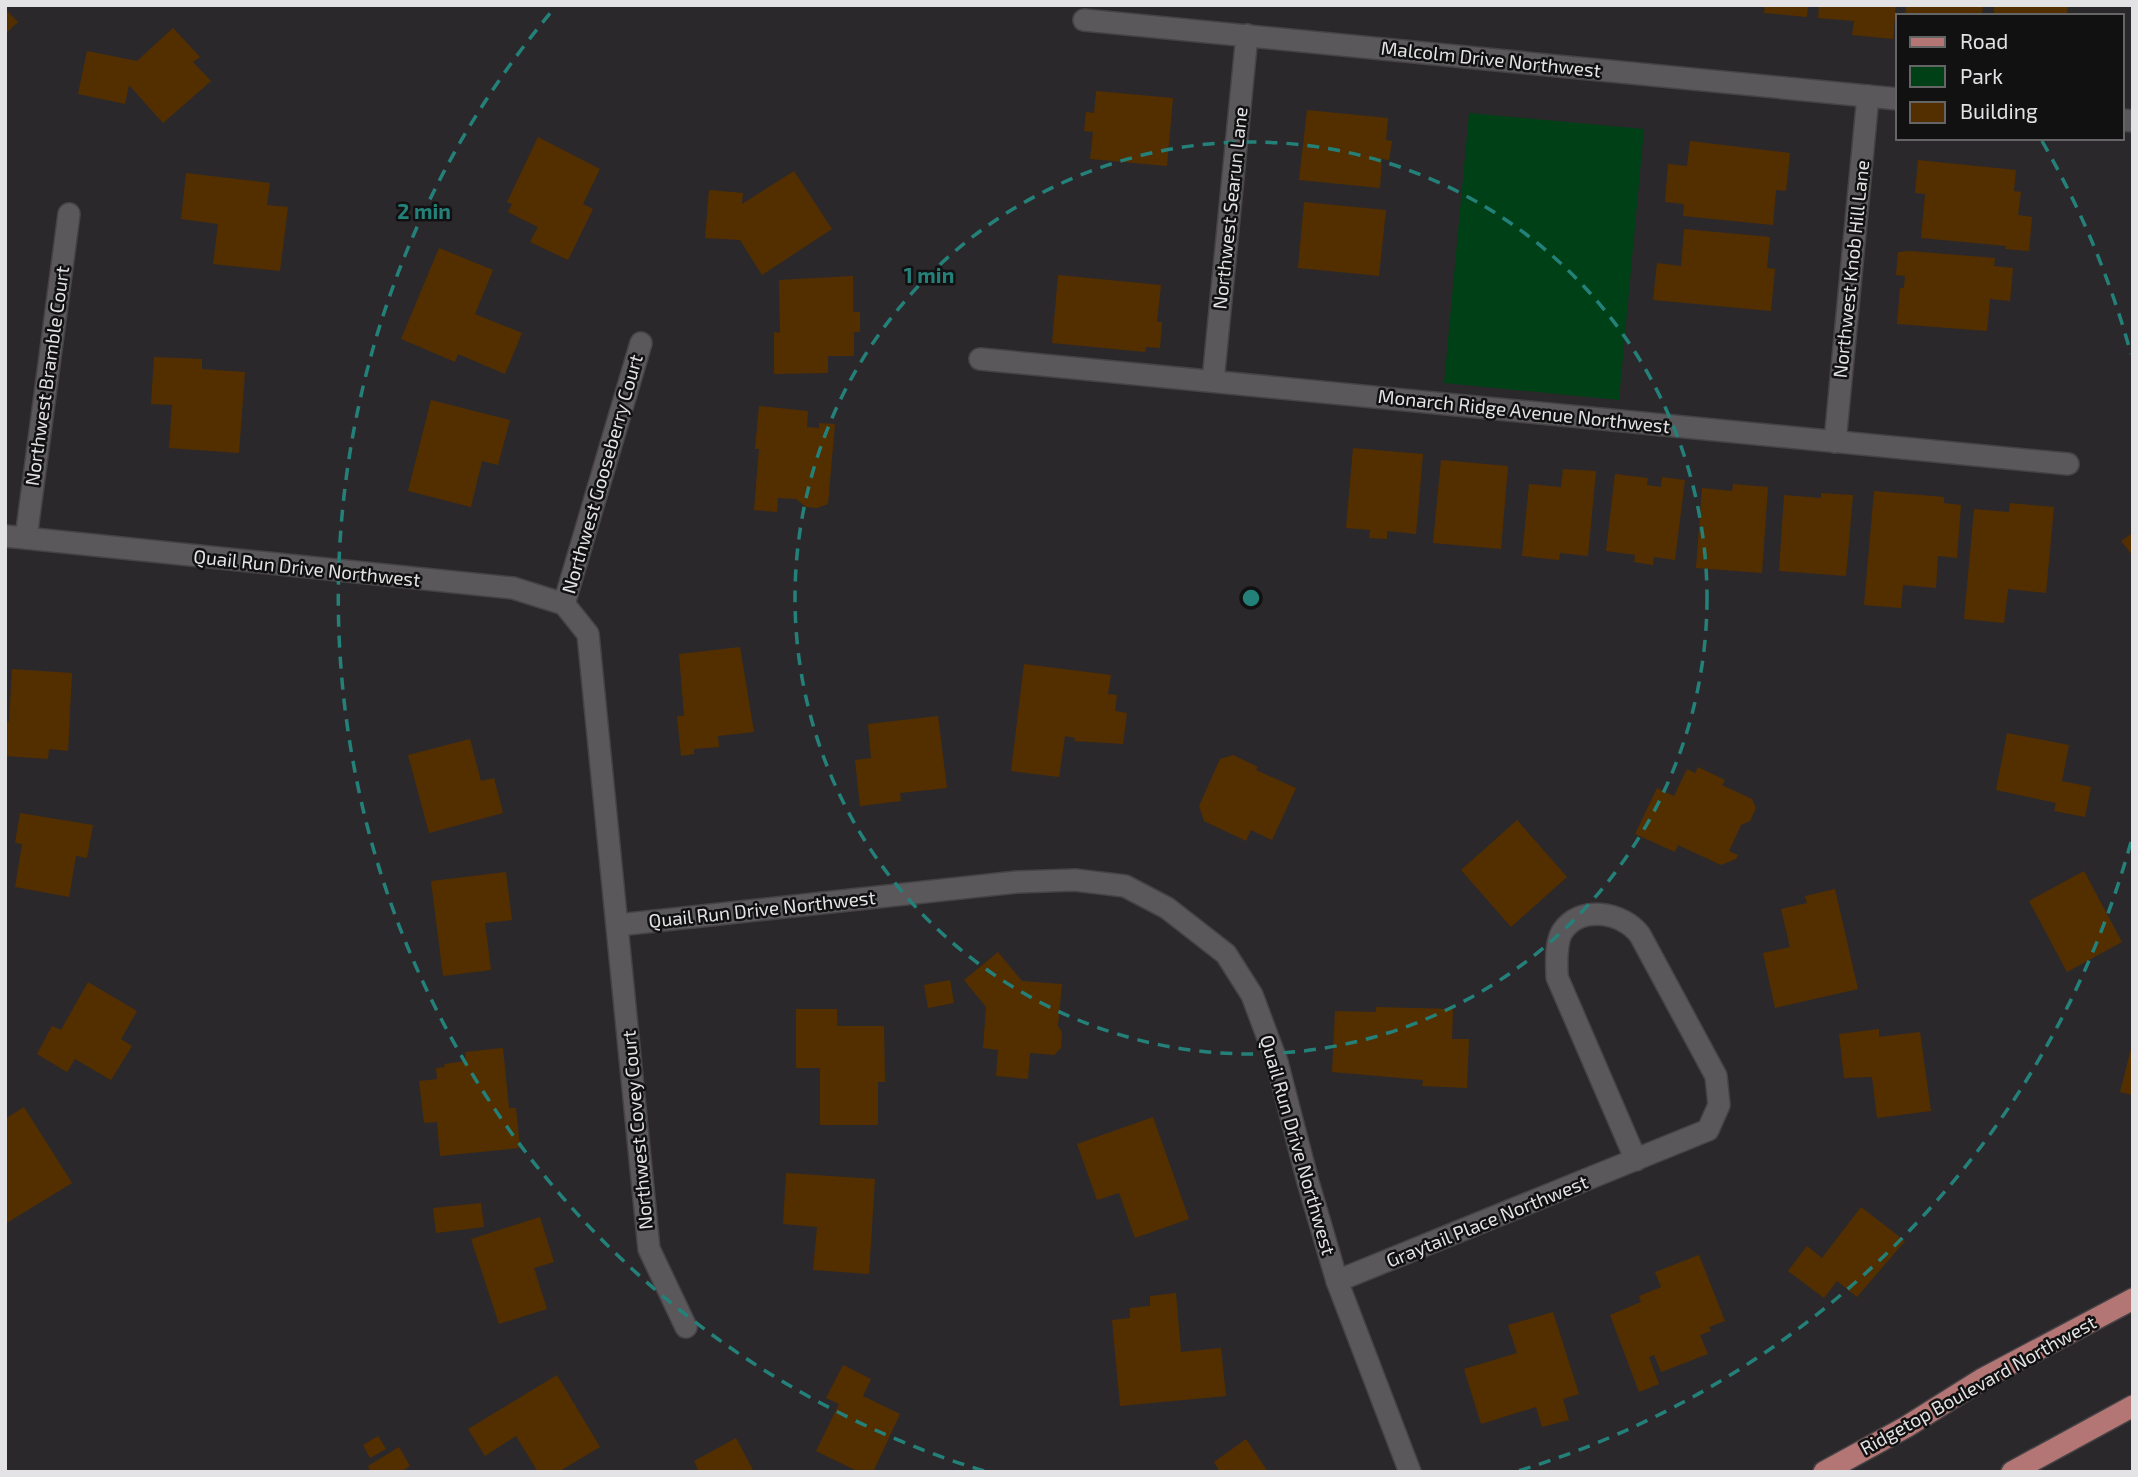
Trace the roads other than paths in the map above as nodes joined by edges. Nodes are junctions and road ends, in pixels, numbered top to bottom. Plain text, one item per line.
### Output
1 (1084, 20) dead end
2 (1247, 35) junction
3 (1868, 96) junction
4 (1896, 99) edge
5 (69, 214) dead end
6 (641, 343) dead end
7 (980, 359) dead end
8 (1213, 381) junction
9 (1835, 442) junction
10 (2068, 464) dead end
11 (15, 537) edge
12 (564, 604) junction
13 (618, 925) junction
14 (1636, 1160) junction
15 (1337, 1281) junction
16 (2133, 1299) edge
17 (686, 1327) dead end
18 (2133, 1406) edge
19 (1409, 1472) edge
20 (1824, 1472) edge
21 (2012, 1472) edge

1 - 2 street, Malcolm Drive Northwest
2 - 3 street, Malcolm Drive Northwest
2 - 8 street, Northwest Searun Lane
3 - 4 street, Malcolm Drive Northwest
3 - 9 street, Northwest Knob Hill Lane
5 - 11 street, Northwest Bramble Court
6 - 12 street, Northwest Gooseberry Court
7 - 8 street, Monarch Ridge Avenue Northwest
8 - 9 street, Monarch Ridge Avenue Northwest
9 - 10 street, Monarch Ridge Avenue Northwest
11 - 12 street, Quail Run Drive Northwest
12 - 13 street
13 - 15 street, Quail Run Drive Northwest
13 - 17 street, Northwest Covey Court
14 - 14 street, Graytail Place Northwest
14 - 15 street, Graytail Place Northwest
15 - 19 street, Quail Run Drive Northwest
16 - 20 main road, Ridgetop Boulevard Northwest
18 - 21 main road

